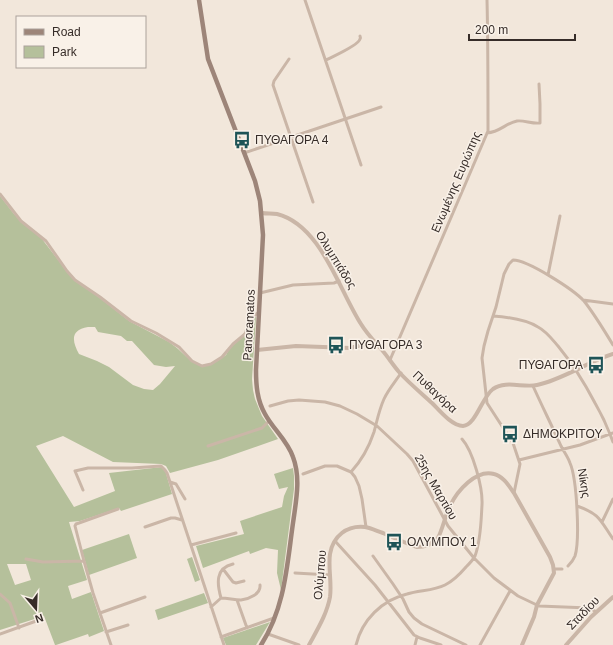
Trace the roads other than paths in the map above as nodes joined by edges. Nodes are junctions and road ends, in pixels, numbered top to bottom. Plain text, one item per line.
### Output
1 (199, 0) edge
2 (305, 0) edge
3 (486, 0) edge
4 (360, 36) dead end
5 (289, 59) dead end
6 (326, 60) junction
7 (539, 84) dead end
8 (381, 107) dead end
9 (345, 119) junction
10 (487, 133) junction
11 (291, 137) junction
12 (244, 153) junction
13 (361, 165) dead end
14 (0, 194) edge
15 (312, 202) dead end
16 (262, 213) junction
17 (560, 216) dead end
18 (548, 275) junction
19 (339, 281) junction
20 (260, 293) junction
21 (583, 300) junction
22 (613, 304) edge
23 (259, 312) junction
24 (493, 316) junction
25 (374, 342) junction
26 (613, 345) edge
27 (257, 350) junction
28 (613, 354) edge
29 (390, 360) junction
30 (576, 370) junction
31 (401, 373) junction
32 (533, 386) junction
33 (486, 397) junction
34 (270, 406) dead end
35 (269, 421) junction
36 (375, 425) junction
37 (612, 434) edge
38 (462, 439) dead end
39 (613, 442) edge
40 (208, 446) dead end
41 (562, 449) junction
42 (519, 460) junction
43 (351, 472) junction
44 (303, 474) dead end
45 (477, 475) junction
46 (170, 482) junction
47 (83, 490) dead end
48 (514, 493) junction
49 (185, 498) dead end
50 (613, 499) edge
51 (577, 506) junction
52 (118, 509) dead end
53 (182, 520) junction
54 (444, 520) junction
55 (602, 522) junction
56 (145, 527) dead end
57 (366, 527) junction
58 (236, 533) dead end
59 (613, 539) edge
60 (335, 541) junction
61 (191, 545) junction
62 (373, 556) dead end
63 (26, 558) dead end
64 (474, 558) junction
65 (84, 561) junction
66 (233, 564) dead end
67 (568, 566) dead end
68 (223, 569) junction
69 (562, 569) dead end
70 (554, 571) junction
71 (295, 573) dead end
72 (330, 575) junction
73 (244, 581) dead end
74 (260, 585) dead end
75 (510, 591) junction
76 (0, 594) edge
77 (401, 596) junction
78 (145, 597) dead end
79 (613, 597) edge
80 (221, 598) junction
81 (237, 600) junction
82 (388, 602) junction
83 (537, 605) junction
84 (211, 607) junction
85 (596, 612) junction
86 (100, 613) junction
87 (275, 618) junction
88 (39, 620) dead end
89 (128, 625) dead end
90 (19, 628) junction
91 (247, 628) junction
92 (106, 632) junction
93 (0, 634) edge
94 (268, 634) junction
95 (221, 637) junction
96 (417, 637) junction
97 (568, 644) edge
98 (111, 645) edge
99 (224, 645) edge
100 (261, 645) edge
101 (299, 645) edge
102 (309, 645) edge
103 (356, 645) edge
104 (415, 645) edge
105 (441, 645) edge
106 (466, 645) edge
107 (480, 645) edge
108 (522, 645) edge

1 - 12 main road, Panoramatos
2 - 6 street
3 - 10 street, Ενωμένης Ευρώπης
4 - 6 street
5 - 11 street
6 - 9 street
7 - 10 street
8 - 9 street
9 - 11 street
9 - 13 street
10 - 29 street, Ενωμένης Ευρώπης
11 - 12 street
11 - 15 street
12 - 16 main road, Panoramatos
14 - 23 street
16 - 19 street, Ολυμπιάδος
16 - 20 main road, Panoramatos
17 - 18 street
18 - 21 street
18 - 24 street
19 - 20 street
19 - 25 street, Ολυμπιάδος
20 - 23 main road, Panoramatos
21 - 22 street
21 - 26 street
23 - 27 main road, Panoramatos
24 - 30 street
24 - 33 street
25 - 27 street
25 - 29 street, Πυθαγόρα
27 - 35 main road, Panoramatos
28 - 30 street, Πυθαγόρα
29 - 31 street, Πυθαγόρα
30 - 32 street, Πυθαγόρα
30 - 37 street
31 - 33 street, Πυθαγόρα
31 - 36 street
32 - 33 street, Πυθαγόρα
32 - 41 street, Νίκης
33 - 42 street
34 - 36 street, 25ης Μαρτίου
35 - 40 street
35 - 87 main road, Panoramatos
36 - 43 street
36 - 54 street, 25ης Μαρτίου
37 - 39 street
37 - 41 street
38 - 45 street
41 - 42 street
41 - 51 street, Νίκης
42 - 48 street
43 - 44 street
43 - 57 street
45 - 48 street
45 - 54 street, Ολύμπου
45 - 64 street
46 - 47 street
46 - 49 street
46 - 53 street
48 - 70 street
50 - 55 street
51 - 55 street
51 - 67 street, Νίκης
52 - 65 street
53 - 56 street
53 - 61 street
54 - 57 street, Ολύμπου
54 - 64 street, 25ης Μαρτίου
55 - 59 street
57 - 60 street, Ολύμπου
58 - 61 street
60 - 72 street, Ολύμπου
60 - 82 street
61 - 84 street
62 - 77 street
63 - 65 street
64 - 75 street, 25ης Μαρτίου
64 - 77 street
65 - 86 street
66 - 68 street
68 - 73 street
68 - 80 street
69 - 70 street
70 - 83 street
71 - 72 street
72 - 102 street, Ολύμπου
74 - 81 street
75 - 83 street, 25ης Μαρτίου
75 - 107 street
76 - 90 street
77 - 82 street
77 - 106 street
78 - 86 street
79 - 85 street, Σταδίου
80 - 81 street
80 - 84 street
81 - 91 street
82 - 96 street
82 - 103 street
83 - 85 street, 25ης Μαρτίου
83 - 108 street
84 - 95 street
85 - 97 street, Σταδίου
86 - 92 street
87 - 91 street
87 - 94 main road, Panoramatos
88 - 90 street
89 - 92 street
90 - 93 street
91 - 95 street
92 - 98 street
94 - 100 main road, Panoramatos
94 - 101 street
95 - 99 street
96 - 104 street
96 - 105 street

